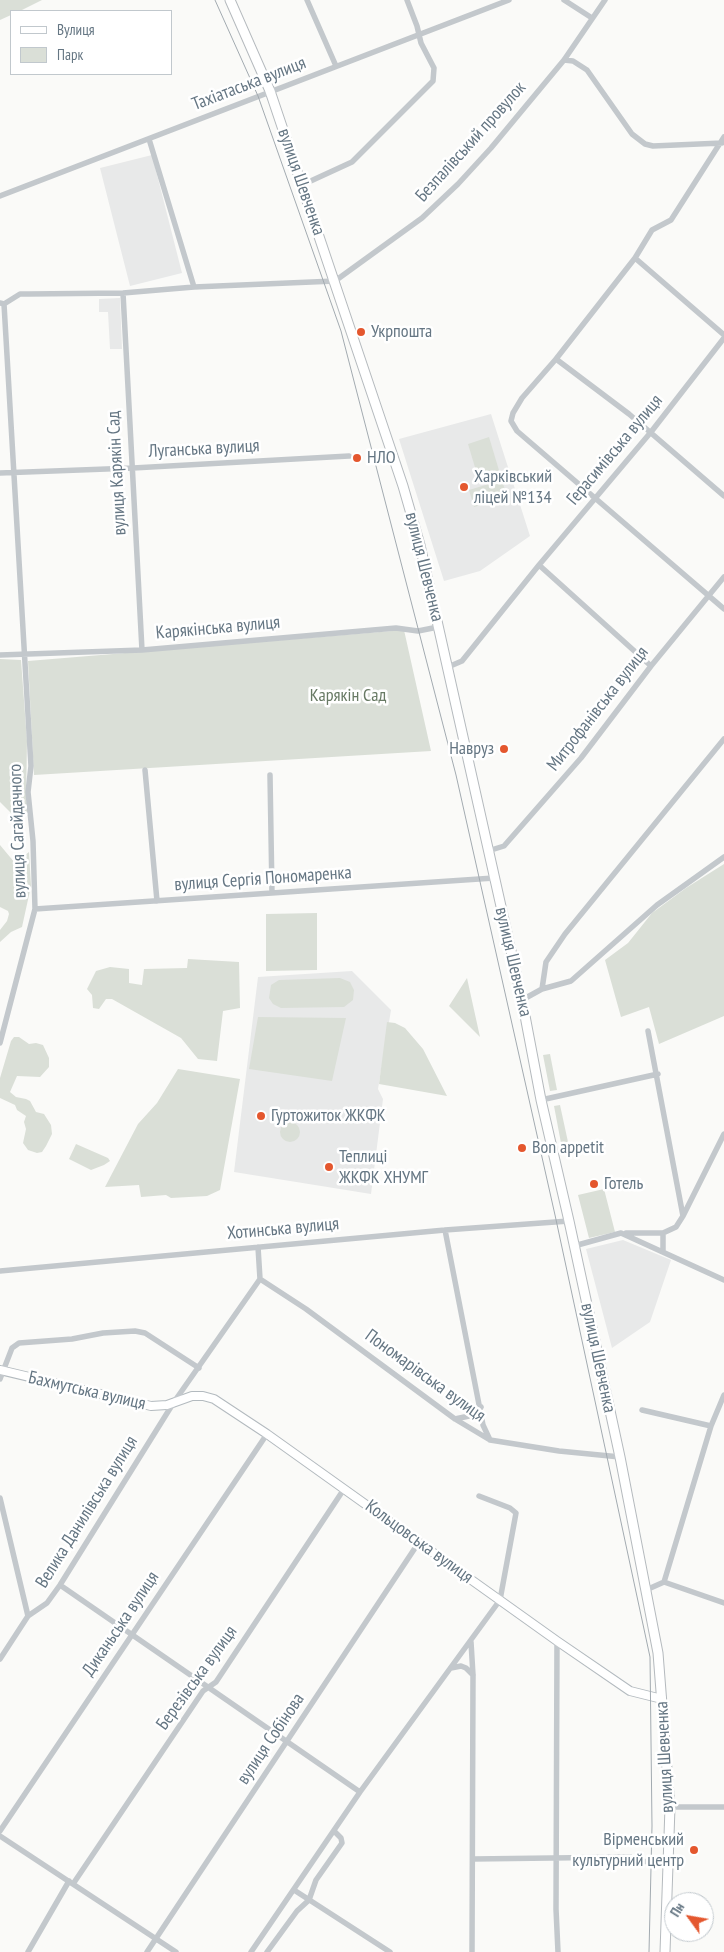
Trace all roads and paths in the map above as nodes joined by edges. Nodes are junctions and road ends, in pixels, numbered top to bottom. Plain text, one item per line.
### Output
1 (230, 0) edge
2 (307, 0) edge
3 (407, 0) edge
4 (509, 0) edge
5 (564, 0) edge
6 (605, 0) edge
7 (592, 18) junction
8 (419, 34) junction
9 (564, 60) junction
10 (336, 66) junction
11 (270, 91) junction
12 (149, 139) junction
13 (723, 141) edge
14 (302, 184) junction
15 (0, 196) edge
16 (635, 258) junction
17 (335, 281) junction
18 (194, 287) junction
19 (123, 294) junction
20 (2, 303) edge
21 (724, 336) edge
22 (556, 359) junction
23 (651, 432) junction
24 (349, 456) dead end
25 (133, 468) junction
26 (14, 472) junction
27 (0, 473) edge
28 (724, 496) edge
29 (595, 498) junction
30 (539, 565) junction
31 (724, 577) edge
32 (708, 596) junction
33 (724, 609) edge
34 (438, 627) junction
35 (142, 650) junction
36 (0, 655) edge
37 (24, 655) junction
38 (651, 666) junction
39 (448, 667) junction
40 (724, 738) edge
41 (146, 770) dead end
42 (270, 774) dead end
43 (488, 851) junction
44 (724, 857) edge
45 (494, 878) junction
46 (272, 893) junction
47 (157, 901) junction
48 (35, 909) junction
49 (542, 990) junction
50 (522, 1000) junction
51 (648, 1031) dead end
52 (0, 1043) edge
53 (658, 1074) junction
54 (540, 1100) junction
55 (724, 1134) edge
56 (679, 1194) junction
57 (692, 1198) junction
58 (684, 1216) junction
59 (569, 1221) junction
60 (445, 1230) junction
61 (621, 1233) junction
62 (663, 1233) junction
63 (574, 1246) junction
64 (258, 1247) junction
65 (663, 1251) junction
66 (0, 1271) edge
67 (260, 1279) junction
68 (724, 1280) edge
69 (199, 1368) junction
70 (1, 1373) edge
71 (724, 1395) edge
72 (174, 1402) junction
73 (480, 1407) junction
74 (642, 1410) dead end
75 (455, 1420) junction
76 (711, 1426) junction
77 (267, 1434) junction
78 (490, 1440) junction
79 (620, 1457) junction
80 (344, 1488) junction
81 (479, 1496) dead end
82 (0, 1498) edge
83 (419, 1542) junction
84 (664, 1582) junction
85 (60, 1585) junction
86 (646, 1590) junction
87 (500, 1600) junction
88 (724, 1603) edge
89 (28, 1616) junction
90 (132, 1636) junction
91 (557, 1641) junction
92 (471, 1642) junction
93 (0, 1659) edge
94 (451, 1668) junction
95 (473, 1675) junction
96 (208, 1687) junction
97 (662, 1699) junction
98 (288, 1742) junction
99 (360, 1792) junction
100 (670, 1807) junction
101 (724, 1807) edge
102 (0, 1831) edge
103 (334, 1831) junction
104 (0, 1836) edge
105 (557, 1858) junction
106 (472, 1859) junction
107 (668, 1863) junction
108 (71, 1883) junction
109 (294, 1890) junction
110 (309, 1900) junction
111 (156, 1938) junction
112 (28, 1952) edge
113 (147, 1952) edge
114 (176, 1952) edge
115 (251, 1952) edge
116 (268, 1952) edge
117 (390, 1952) edge
118 (472, 1952) edge
119 (558, 1952) edge
120 (665, 1952) edge

1 - 11 main road, вулиця Шевченка
2 - 10 street
3 - 8 street
4 - 8 street, Тахіатаська вулиця
5 - 7 street
6 - 7 street, Безпалівський провулок
7 - 9 street, Безпалівський провулок
8 - 10 street, Тахіатаська вулиця
8 - 14 street
9 - 13 street
9 - 17 street, Безпалівський провулок
10 - 11 street, Тахіатаська вулиця
11 - 12 street, Тахіатаська вулиця
11 - 14 main road, вулиця Шевченка
12 - 15 street, Тахіатаська вулиця
12 - 18 street
13 - 16 street
14 - 17 main road, вулиця Шевченка
16 - 21 street
16 - 22 street
17 - 18 street
17 - 34 main road, вулиця Шевченка
18 - 19 street
19 - 20 street
19 - 25 street, вулиця Карякін Сад
20 - 26 street, вулиця Сагайдачного
21 - 23 street, Герасимівська вулиця
22 - 23 street
22 - 29 street
23 - 28 street
23 - 29 street, Герасимівська вулиця
24 - 25 street, Луганська вулиця
25 - 26 street, Луганська вулиця
25 - 35 street, вулиця Карякін Сад
26 - 27 street, Луганська вулиця
26 - 37 street, вулиця Сагайдачного
29 - 30 street, Герасимівська вулиця
29 - 32 street
30 - 38 street
30 - 39 street, Герасимівська вулиця
31 - 32 street, Митрофанівська вулиця
32 - 33 street
32 - 38 street, Митрофанівська вулиця
34 - 35 street, Карякінська вулиця
34 - 39 main road, вулиця Шевченка
35 - 37 street, Карякінська вулиця
36 - 37 street, Карякінська вулиця
37 - 48 street, вулиця Сагайдачного
38 - 43 street, Митрофанівська вулиця
39 - 43 main road, вулиця Шевченка
40 - 49 street
41 - 47 street
42 - 46 street
43 - 45 main road, вулиця Шевченка
44 - 49 street
45 - 46 street, вулиця Сергія Пономаренка
45 - 50 main road, вулиця Шевченка
46 - 47 street, вулиця Сергія Пономаренка
47 - 48 street, вулиця Сергія Пономаренка
48 - 52 street, вулиця Сагайдачного
49 - 50 street
50 - 54 main road, вулиця Шевченка
51 - 53 street
53 - 54 street
53 - 56 street
54 - 59 main road, вулиця Шевченка
55 - 57 street
56 - 57 street
56 - 58 street
57 - 58 street
58 - 62 street
59 - 60 street, Хотинська вулиця
59 - 63 main road, вулиця Шевченка
60 - 64 street, Хотинська вулиця
60 - 73 street
61 - 62 street
61 - 63 street
61 - 65 street
62 - 65 street
63 - 79 main road, вулиця Шевченка
64 - 66 street, Хотинська вулиця
64 - 67 street
65 - 68 street
67 - 69 street, Велика Данилівська вулиця
67 - 75 street, Пономарівська вулиця
69 - 70 street
69 - 72 street, Велика Данилівська вулиця
70 - 72 street, Бахмутська вулиця
71 - 76 street
72 - 77 street, Кольцовська вулиця
72 - 85 street, Велика Данилівська вулиця
73 - 75 street
73 - 78 street
74 - 76 street
75 - 78 street, Пономарівська вулиця
76 - 84 street
77 - 80 street, Кольцовська вулиця
77 - 90 street, Диканьська вулиця
78 - 79 street, Пономарівська вулиця
79 - 86 main road, вулиця Шевченка
80 - 83 street, Кольцовська вулиця
80 - 96 street, Березівська вулиця
81 - 87 street
82 - 89 street
83 - 87 street, Кольцовська вулиця
83 - 98 street, вулиця Собінова
84 - 86 street
84 - 88 street
85 - 89 street, Велика Данилівська вулиця
85 - 90 street
86 - 97 main road, вулиця Шевченка
87 - 91 street, Кольцовська вулиця
87 - 92 street
89 - 93 street, Велика Данилівська вулиця
90 - 96 street
90 - 102 street, Диканьська вулиця
91 - 97 street, Кольцовська вулиця
91 - 105 street
92 - 94 street
92 - 95 street
94 - 95 street
94 - 99 street
95 - 106 street
96 - 98 street
96 - 108 street, Березівська вулиця
97 - 100 main road, вулиця Шевченка
98 - 99 street
98 - 111 street, вулиця Собінова
99 - 103 street
100 - 101 street
100 - 107 main road, вулиця Шевченка
103 - 109 street
103 - 110 street
104 - 108 street
105 - 106 street
105 - 107 street
105 - 119 street
106 - 118 street
107 - 120 main road, вулиця Шевченка
108 - 111 street
108 - 112 street, Березівська вулиця
109 - 110 street
109 - 115 street
110 - 116 street
110 - 117 street
111 - 113 street, вулиця Собінова
111 - 114 street

